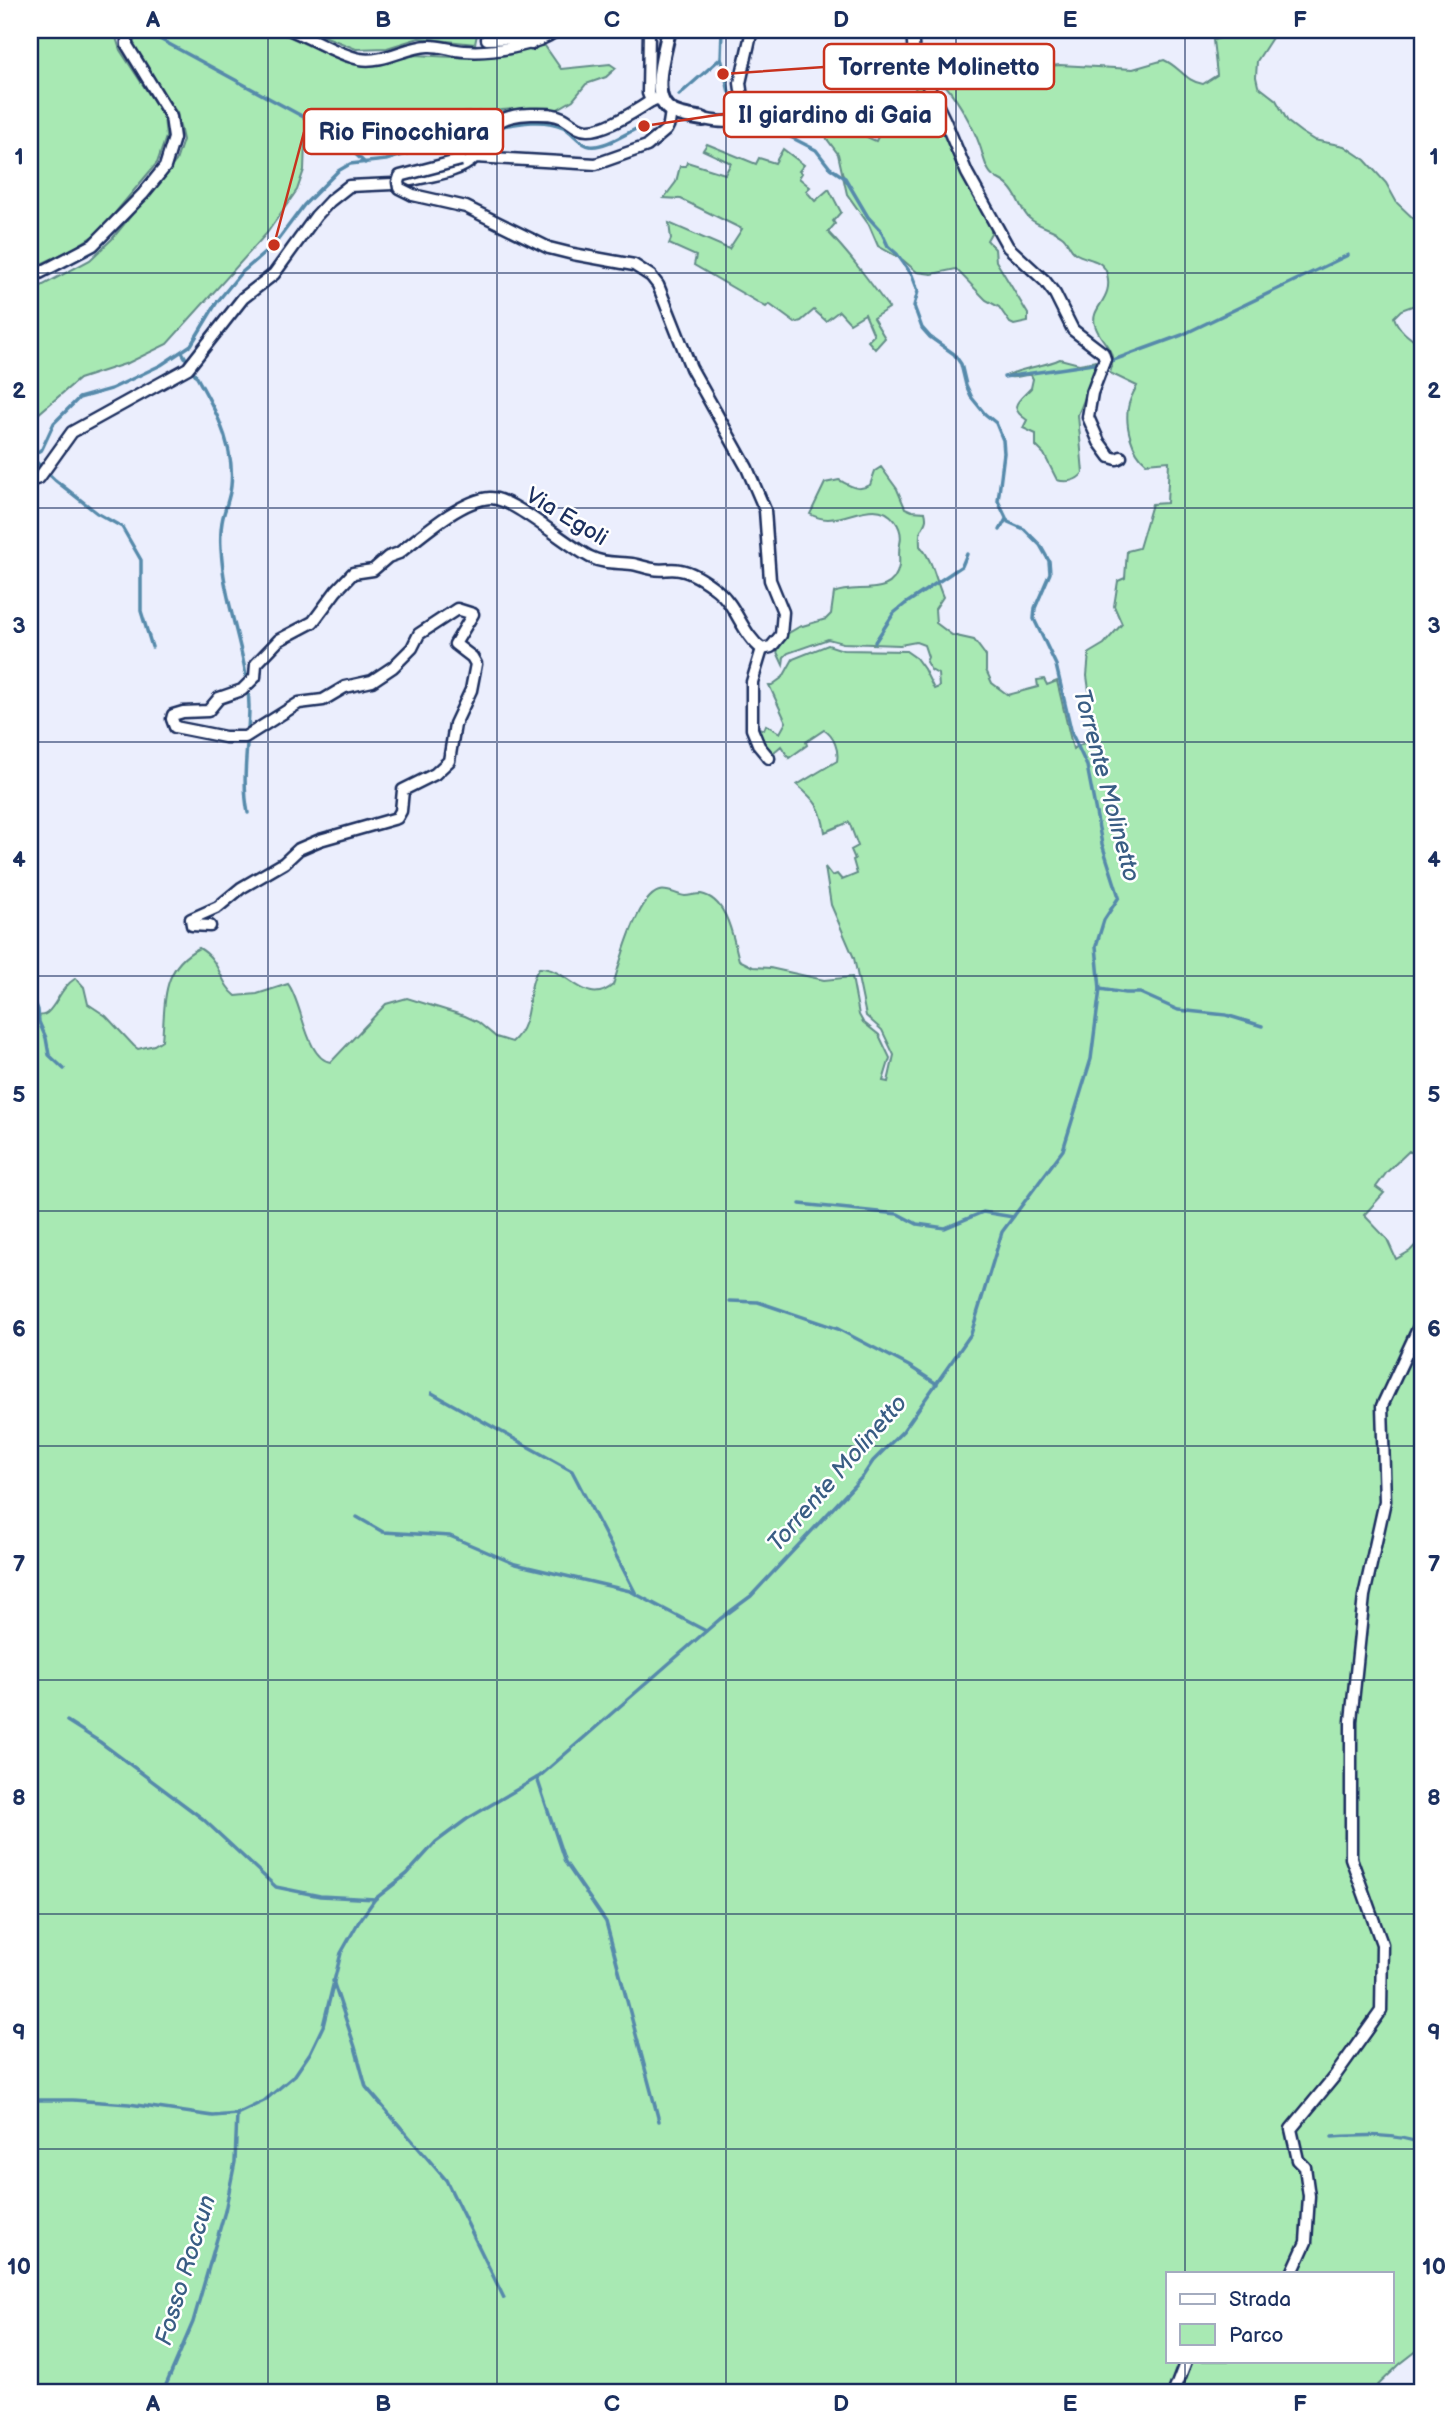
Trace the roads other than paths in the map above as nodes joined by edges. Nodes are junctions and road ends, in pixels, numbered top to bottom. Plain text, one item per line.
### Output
1 (127, 30) edge
2 (291, 30) edge
3 (498, 30) edge
4 (557, 30) edge
5 (649, 30) edge
6 (669, 30) edge
7 (752, 30) edge
8 (912, 30) edge
9 (531, 44) junction
10 (655, 99) junction
11 (671, 111) junction
12 (703, 119) joint
13 (477, 153) junction
14 (30, 278) edge
15 (1121, 457) dead end
16 (30, 481) edge
17 (762, 649) junction
18 (769, 758) dead end
19 (211, 926) dead end
20 (1423, 1318) edge
21 (1292, 2272) edge
22 (1186, 2362) edge
23 (1174, 2392) edge

1 - 14 street
2 - 9 street
3 - 9 street
4 - 9 street
5 - 10 street
6 - 10 street
7 - 12 street
8 - 15 street
10 - 11 street
10 - 13 street
11 - 12 street
11 - 13 street
13 - 16 street
13 - 17 street, bridge
17 - 18 street
17 - 19 street, Via Egoli
20 - 21 street
22 - 23 street

